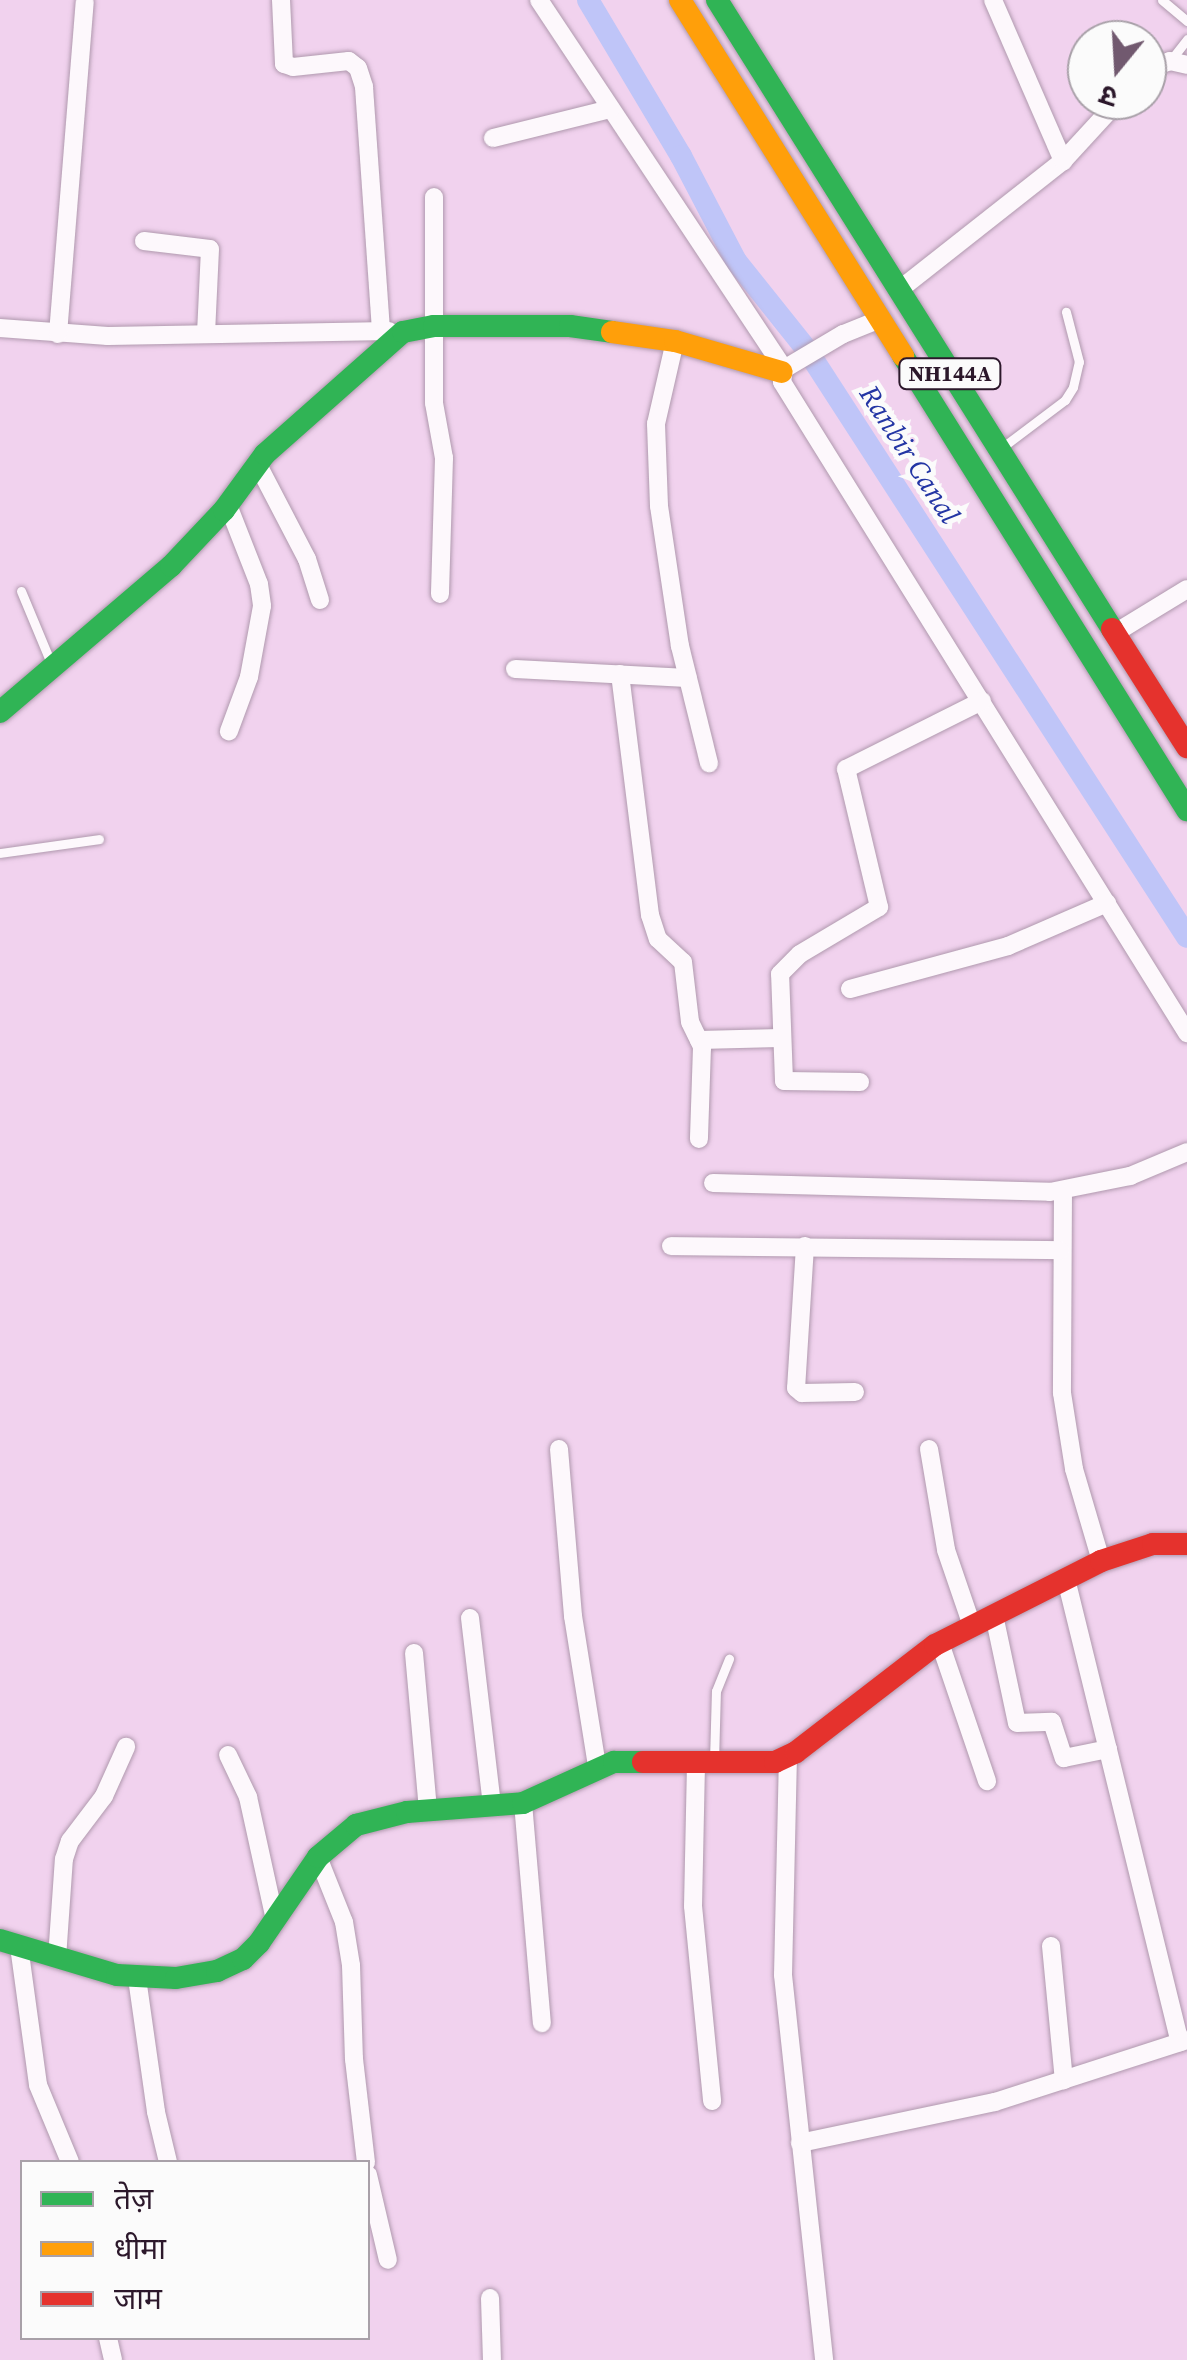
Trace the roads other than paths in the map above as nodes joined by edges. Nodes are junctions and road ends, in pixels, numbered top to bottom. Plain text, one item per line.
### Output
1 (281, 0) edge
2 (538, 0) edge
3 (680, 0) edge
4 (716, 0) edge
5 (993, 0) edge
6 (1162, 0) edge
7 (85, 2) edge
8 (1187, 21) edge
9 (1187, 39) edge
10 (1178, 63) edge
11 (610, 109) junction
12 (1101, 120) edge
13 (493, 138) dead end
14 (1064, 161) junction
15 (434, 197) dead end
16 (144, 241) dead end
17 (899, 290) junction
18 (1066, 312) dead end
19 (878, 320) junction
20 (434, 326) junction
21 (0, 328) edge
22 (392, 331) junction
23 (58, 334) junction
24 (206, 334) junction
25 (675, 341) junction
26 (786, 369) junction
27 (998, 450) junction
28 (258, 464) junction
29 (228, 505) junction
30 (1187, 589) edge
31 (21, 591) dead end
32 (440, 594) dead end
33 (320, 600) dead end
34 (1115, 633) junction
35 (52, 666) junction
36 (515, 669) dead end
37 (620, 674) junction
38 (688, 678) junction
39 (982, 701) junction
40 (0, 712) edge
41 (229, 731) dead end
42 (1187, 747) edge
43 (709, 763) dead end
44 (1187, 810) edge
45 (100, 839) dead end
46 (0, 854) edge
47 (1106, 903) junction
48 (850, 989) dead end
49 (1187, 1033) edge
50 (780, 1038) junction
51 (699, 1040) junction
52 (860, 1082) dead end
53 (698, 1139) dead end
54 (1187, 1152) edge
55 (713, 1183) dead end
56 (1063, 1190) junction
57 (671, 1246) dead end
58 (805, 1246) junction
59 (1060, 1250) junction
60 (855, 1392) dead end
61 (558, 1449) dead end
62 (929, 1449) dead end
63 (1187, 1544) edge
64 (1101, 1561) junction
65 (1066, 1579) junction
66 (994, 1615) junction
67 (470, 1618) dead end
68 (972, 1626) junction
69 (940, 1643) junction
70 (414, 1653) dead end
71 (730, 1658) dead end
72 (126, 1747) dead end
73 (1108, 1749) junction
74 (228, 1755) dead end
75 (788, 1755) junction
76 (705, 1764) junction
77 (597, 1766) junction
78 (987, 1782) dead end
79 (523, 1802) junction
80 (492, 1804) junction
81 (428, 1810) junction
82 (318, 1857) junction
83 (274, 1920) junction
84 (9, 1943) edge
85 (1050, 1946) dead end
86 (56, 1958) junction
87 (137, 1978) junction
88 (542, 2023) dead end
89 (1184, 2041) edge
90 (1064, 2080) junction
91 (712, 2100) dead end
92 (800, 2144) junction
93 (69, 2160) edge
94 (168, 2160) edge
95 (366, 2160) edge
96 (370, 2184) edge
97 (388, 2260) dead end
98 (490, 2298) dead end
99 (492, 2360) edge
100 (824, 2360) edge

1 - 22 street
2 - 11 street
3 - 19 main road, NH144A
4 - 17 main road, NH144A
5 - 14 street
6 - 8 lane
7 - 23 street
9 - 10 lane
11 - 13 street
11 - 26 street
12 - 14 street
14 - 17 street
15 - 20 street
16 - 24 street
17 - 27 main road, NH144A
18 - 27 lane
19 - 26 street
19 - 44 main road, NH144A
20 - 22 main road
20 - 25 main road
20 - 32 street
21 - 23 street
22 - 24 street
22 - 28 main road
23 - 24 street
25 - 26 main road
25 - 38 street
26 - 39 street
27 - 34 main road, NH144A
28 - 29 main road
28 - 33 street
29 - 35 main road
29 - 41 street
30 - 34 street
31 - 35 lane
34 - 42 main road, NH144A
35 - 40 main road
36 - 37 street
37 - 38 street
37 - 51 street
38 - 43 street
39 - 47 street
39 - 50 street
45 - 46 lane
47 - 48 street
47 - 49 street
50 - 51 street
50 - 52 street
51 - 53 street
54 - 56 street
55 - 56 street
56 - 59 street
57 - 58 street
58 - 59 street
58 - 60 street
59 - 64 street
61 - 77 street
62 - 68 street
63 - 64 main road
64 - 65 main road
65 - 66 main road
65 - 73 street
66 - 68 main road
66 - 73 street
67 - 80 street
68 - 69 main road
69 - 75 main road
69 - 78 street
70 - 81 street
71 - 76 lane
72 - 86 street
73 - 89 street
74 - 83 street
75 - 76 main road
75 - 92 street
76 - 77 main road
76 - 91 street
77 - 79 main road
79 - 80 main road
79 - 88 street
80 - 81 main road
81 - 82 main road
82 - 83 main road
82 - 95 street
83 - 87 main road
84 - 86 main road
84 - 93 street
85 - 90 street
86 - 87 main road
87 - 94 street
89 - 90 street
90 - 92 street
92 - 100 street
96 - 97 street
98 - 99 street

